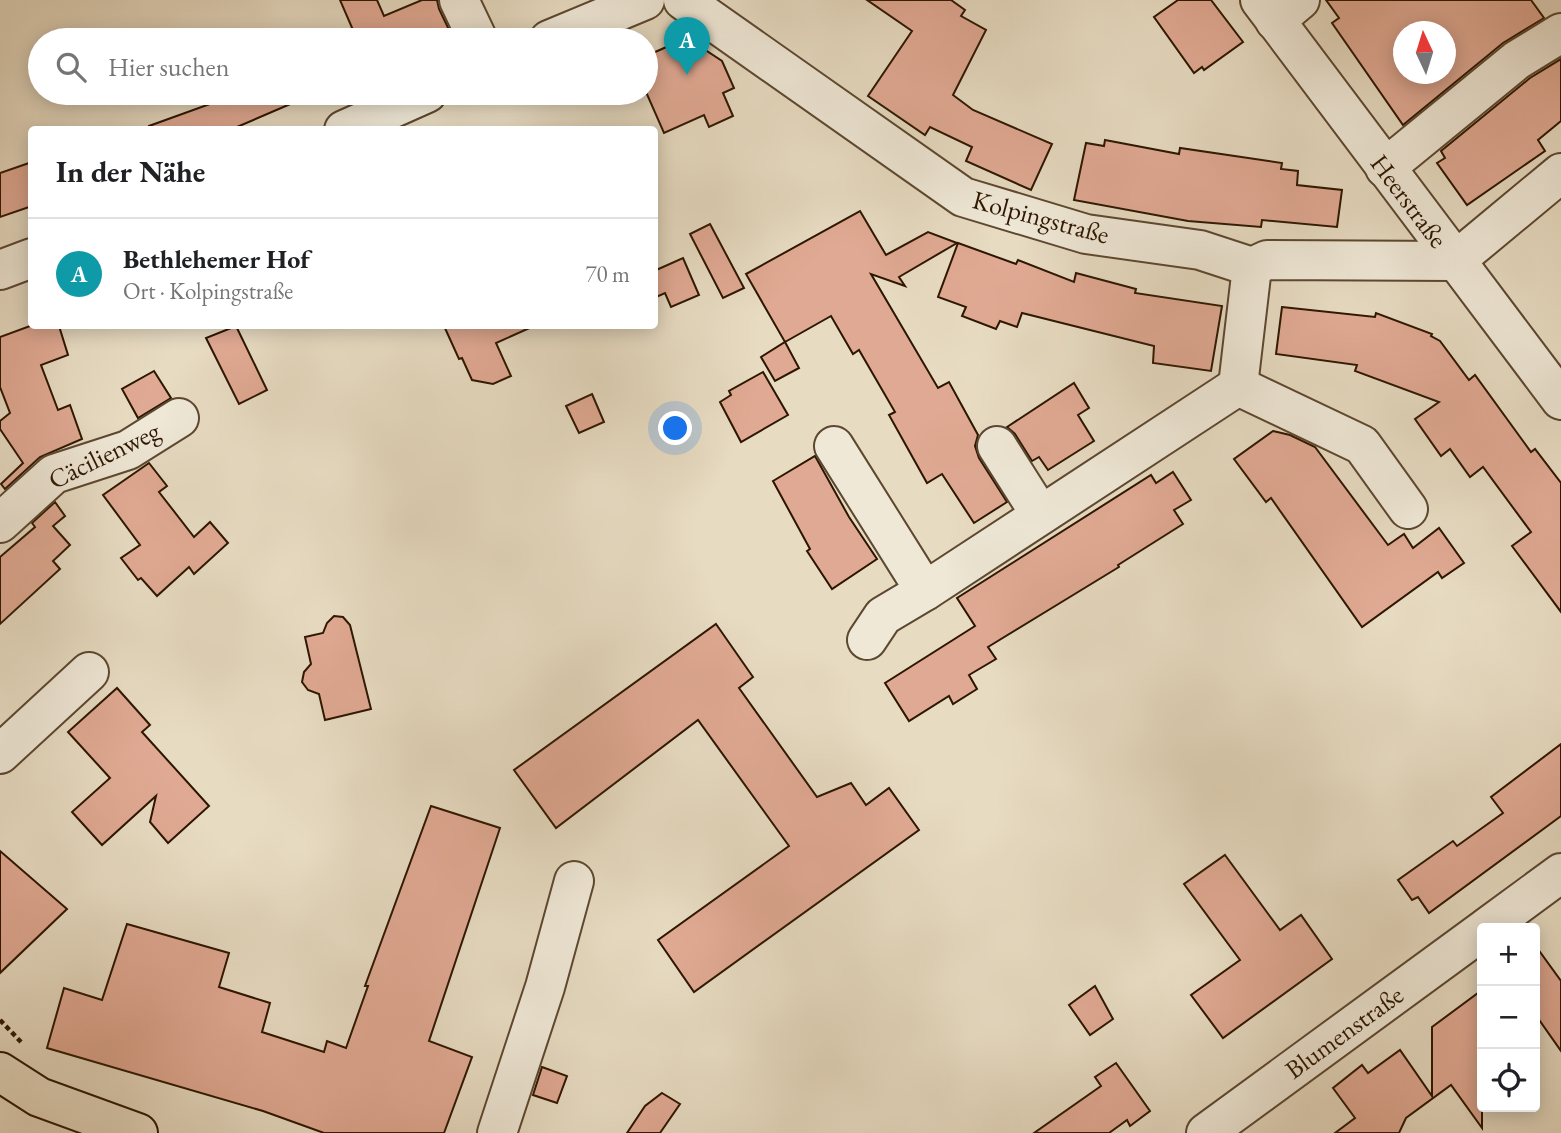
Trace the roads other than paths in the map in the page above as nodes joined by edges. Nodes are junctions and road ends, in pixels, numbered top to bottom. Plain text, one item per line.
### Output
1 (459, 0) edge
2 (645, 0) edge
3 (684, 0) edge
4 (1278, 7) edge
5 (472, 28) edge
6 (577, 28) edge
7 (1561, 33) edge
8 (399, 105) edge
9 (353, 126) edge
10 (1385, 168) junction
11 (1561, 173) edge
12 (28, 260) edge
13 (1455, 261) junction
14 (1252, 267) junction
15 (0, 270) edge
16 (1238, 386) junction
17 (1561, 400) edge
18 (179, 418) dead end
19 (834, 446) dead end
20 (997, 446) dead end
21 (1408, 509) dead end
22 (1040, 514) junction
23 (0, 523) edge
24 (925, 591) junction
25 (867, 640) dead end
26 (89, 672) dead end
27 (0, 754) edge
28 (1561, 873) edge
29 (574, 881) dead end
30 (1493, 923) edge
31 (1477, 935) edge
32 (0, 1072) edge
33 (138, 1133) edge
34 (496, 1133) edge
35 (1206, 1133) edge

1 - 5 street
2 - 6 street
3 - 14 street, Kolpingstraße
4 - 10 street, Heerstraße
7 - 10 street
8 - 9 street
10 - 13 street, Heerstraße
11 - 13 street
12 - 15 street
13 - 14 street, Kolpingstraße
13 - 17 street, Heerstraße
14 - 16 street
16 - 21 street
16 - 22 street
18 - 23 street, Cäcilienweg
19 - 24 street
20 - 22 street
22 - 24 street
24 - 25 street
26 - 27 street
28 - 30 street, Blumenstraße
29 - 34 street
31 - 35 street, Blumenstraße
32 - 33 main road

